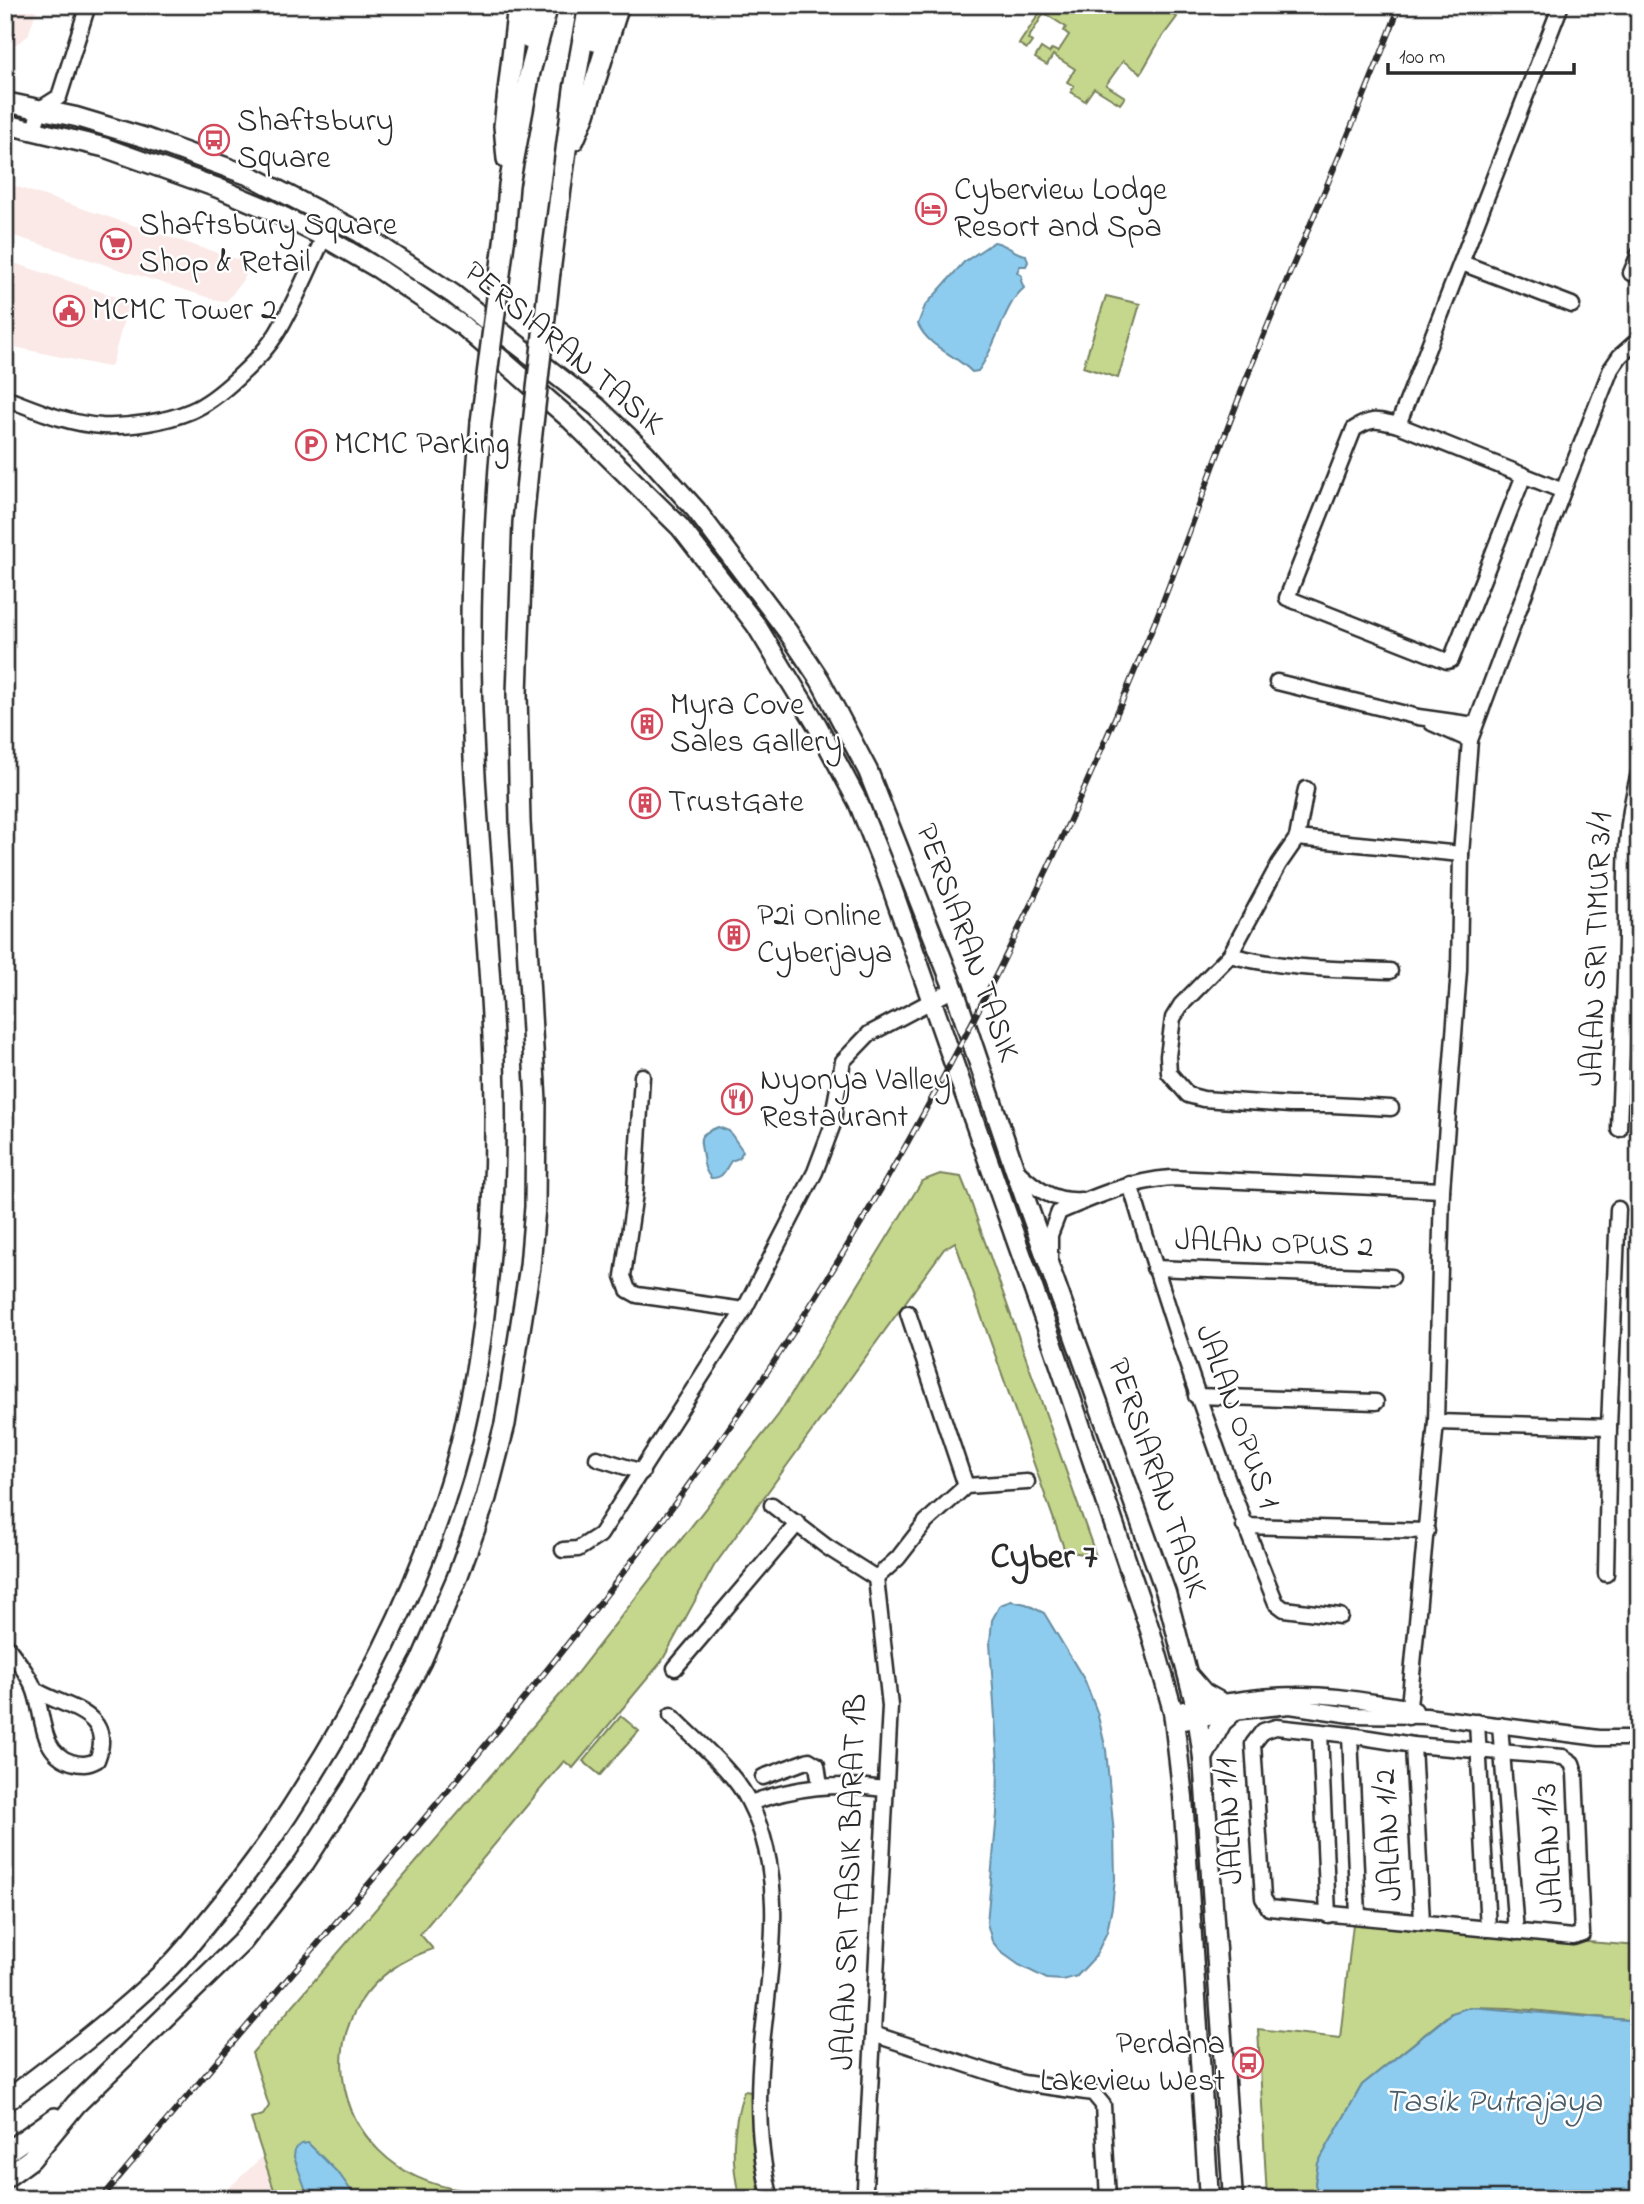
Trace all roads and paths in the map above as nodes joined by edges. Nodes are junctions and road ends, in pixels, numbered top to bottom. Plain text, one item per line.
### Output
1 (89, 5) edge
2 (518, 5) edge
3 (533, 5) edge
4 (548, 5) edge
5 (589, 5) edge
6 (604, 5) edge
7 (619, 5) edge
8 (1561, 5) edge
9 (530, 72) junction
10 (574, 89) junction
11 (58, 97) junction
12 (5, 102) edge
13 (40, 109) junction
14 (66, 115) junction
15 (5, 124) edge
16 (34, 130) junction
17 (60, 136) junction
18 (562, 166) junction
19 (509, 185) junction
20 (324, 237) junction
21 (1639, 254) edge
22 (1462, 263) junction
23 (1631, 273) dead end
24 (1572, 304) dead end
25 (1639, 339) edge
26 (5, 398) edge
27 (1398, 425) junction
28 (1524, 475) junction
29 (1563, 491) junction
30 (1277, 682) dead end
31 (1418, 717) junction
32 (1475, 725) junction
33 (1470, 740) junction
34 (1639, 773) edge
35 (1306, 789) dead end
36 (1297, 838) junction
37 (1461, 854) junction
38 (1632, 938) edge
39 (1230, 955) junction
40 (1390, 971) dead end
41 (954, 989) junction
42 (931, 999) junction
43 (642, 1076) dead end
44 (1391, 1108) dead end
45 (1619, 1129) dead end
46 (1015, 1170) junction
47 (1130, 1184) junction
48 (1443, 1190) junction
49 (1087, 1200) junction
50 (1618, 1209) dead end
51 (1050, 1264) junction
52 (1154, 1268) junction
53 (1392, 1278) dead end
54 (744, 1310) junction
55 (908, 1313) dead end
56 (1196, 1396) junction
57 (1376, 1402) dead end
58 (1436, 1422) junction
59 (1609, 1427) junction
60 (597, 1458) dead end
61 (642, 1472) junction
62 (1027, 1482) dead end
63 (966, 1486) junction
64 (772, 1505) dead end
65 (798, 1523) junction
66 (1244, 1526) junction
67 (1426, 1531) junction
68 (564, 1550) dead end
69 (1605, 1574) dead end
70 (876, 1578) junction
71 (1340, 1616) dead end
72 (5, 1644) edge
73 (675, 1668) dead end
74 (1188, 1674) junction
75 (35, 1690) junction
76 (1229, 1708) junction
77 (1408, 1712) junction
78 (1196, 1714) junction
79 (671, 1715) dead end
80 (1174, 1718) junction
81 (1477, 1722) junction
82 (1500, 1725) junction
83 (1320, 1732) junction
84 (1350, 1735) junction
85 (1639, 1738) edge
86 (1413, 1745) junction
87 (1478, 1751) junction
88 (1502, 1754) junction
89 (1203, 1758) junction
90 (763, 1777) dead end
91 (820, 1785) junction
92 (885, 1789) junction
93 (750, 1803) junction
94 (1328, 1914) junction
95 (1358, 1915) junction
96 (1422, 1922) junction
97 (1488, 1929) junction
98 (1516, 1932) junction
99 (873, 2034) junction
100 (88, 2040) junction
101 (5, 2085) edge
102 (5, 2102) edge
103 (76, 2104) junction
104 (5, 2153) edge
105 (5, 2178) edge
106 (865, 2188) dead end
107 (771, 2199) edge
108 (1108, 2199) edge
109 (1209, 2199) edge
110 (1233, 2199) edge

1 - 11 street
2 - 19 highway
3 - 9 highway
4 - 9 highway
5 - 10 highway
6 - 10 highway
7 - 18 highway
8 - 22 street
9 - 19 highway
10 - 18 highway
11 - 13 street
11 - 14 street
12 - 13 main road, PERSIARAN TASIK
13 - 14 main road, PERSIARAN TASIK
13 - 16 street
14 - 17 street
14 - 41 main road, PERSIARAN TASIK
15 - 16 main road, PERSIARAN TASIK
16 - 17 main road, PERSIARAN TASIK
17 - 20 main road, PERSIARAN TASIK
18 - 103 highway, bridge
19 - 100 highway, bridge
20 - 26 street
20 - 42 main road, PERSIARAN TASIK
21 - 23 street
22 - 24 street
22 - 27 street
25 - 29 street
27 - 28 street
27 - 28 street
28 - 29 street
29 - 32 street
30 - 31 street
31 - 32 street
31 - 33 street
32 - 33 street
33 - 37 street
34 - 38 street, JALAN SRI TIMUR 3/1
35 - 36 street
36 - 37 street
36 - 39 street
37 - 48 street
38 - 45 street, JALAN SRI TIMUR 3/1
39 - 40 street
39 - 44 street
41 - 42 street
41 - 46 main road, PERSIARAN TASIK
42 - 54 street
42 - 80 main road, PERSIARAN TASIK
43 - 54 street
46 - 49 street
46 - 51 main road, PERSIARAN TASIK
47 - 48 street
47 - 49 street
47 - 52 street, JALAN OPUS 1
48 - 58 street
49 - 51 street
50 - 59 street
51 - 74 main road, PERSIARAN TASIK
52 - 53 street, JALAN OPUS 2
52 - 56 street, JALAN OPUS 1
54 - 61 street
55 - 63 street
56 - 57 street
56 - 66 street, JALAN OPUS 1
58 - 59 street
58 - 67 street
59 - 69 street
60 - 61 street
61 - 68 street
62 - 63 street
63 - 70 street
64 - 65 street
65 - 70 street
65 - 73 street
66 - 67 street
66 - 71 street, JALAN OPUS 1
67 - 77 street
70 - 92 street, JALAN SRI TASIK BARAT 1B
72 - 75 street
74 - 76 main road
74 - 78 main road, PERSIARAN TASIK
75 - 75 street
76 - 77 street
76 - 78 street
76 - 89 main road
77 - 81 street
78 - 80 street
78 - 89 main road, PERSIARAN TASIK
79 - 93 street
80 - 109 main road, PERSIARAN TASIK
81 - 82 street
81 - 87 street
82 - 85 street
82 - 88 street
83 - 84 street
83 - 94 street
83 - 94 street, JALAN 1/1
84 - 86 street
84 - 95 street
86 - 87 street
86 - 96 street, JALAN 1/2
87 - 88 street
87 - 97 street
88 - 98 street
88 - 98 street, JALAN 1/3
89 - 110 main road, PERSIARAN TASIK
90 - 91 street
91 - 92 street
91 - 93 street
92 - 99 street, JALAN SRI TASIK BARAT 1B
93 - 107 street
94 - 95 street
95 - 96 street
96 - 97 street
97 - 98 street
99 - 106 street, JALAN SRI TASIK BARAT 1B
99 - 108 street
100 - 101 highway
100 - 102 highway
103 - 104 highway
103 - 105 highway

